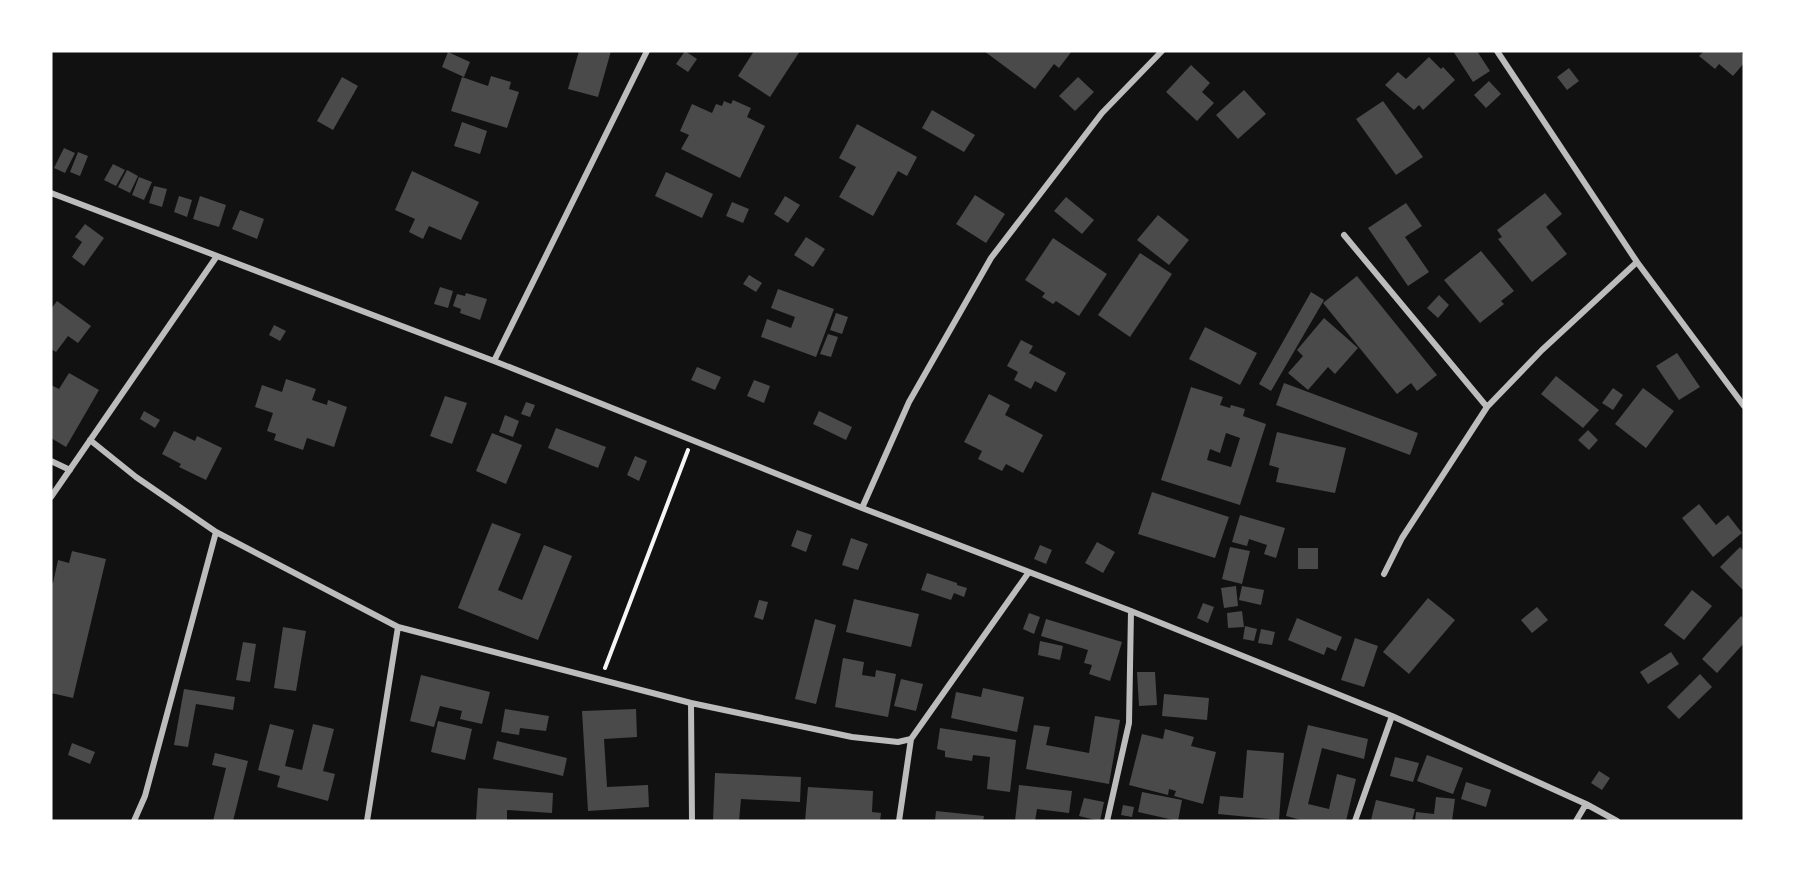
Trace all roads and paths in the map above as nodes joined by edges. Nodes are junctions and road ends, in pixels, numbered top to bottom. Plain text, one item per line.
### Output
1 (647, 51) edge
2 (1162, 51) edge
3 (1497, 51) edge
4 (51, 193) edge
5 (1344, 235) dead end
6 (217, 256) junction
7 (1637, 262) junction
8 (494, 361) junction
9 (1744, 406) edge
10 (1487, 407) junction
11 (90, 440) junction
12 (692, 440) junction
13 (51, 461) edge
14 (70, 470) junction
15 (51, 496) edge
16 (862, 508) junction
17 (216, 532) junction
18 (1029, 572) junction
19 (1384, 574) dead end
20 (1131, 611) junction
21 (398, 627) junction
22 (600, 680) junction
23 (691, 703) junction
24 (1392, 716) junction
25 (911, 739) junction
26 (1586, 804) junction
27 (134, 821) edge
28 (367, 821) edge
29 (692, 821) edge
30 (899, 821) edge
31 (1107, 821) edge
32 (1355, 821) edge
33 (1576, 821) edge
34 (1617, 821) edge

1 - 8 street
2 - 16 street
3 - 7 street
4 - 6 street
5 - 10 street
6 - 8 street
6 - 11 street
7 - 9 street
7 - 10 street
8 - 12 street
10 - 19 street
11 - 14 street
11 - 17 street
12 - 16 street
12 - 22 path
13 - 14 street
14 - 15 street
16 - 18 street
17 - 21 street
17 - 27 street
18 - 20 street
18 - 25 street
20 - 24 street
20 - 31 street
21 - 22 street
21 - 28 street
22 - 23 street
23 - 25 street
23 - 29 street
24 - 26 street
24 - 32 street
25 - 30 street
26 - 33 street
26 - 34 street

